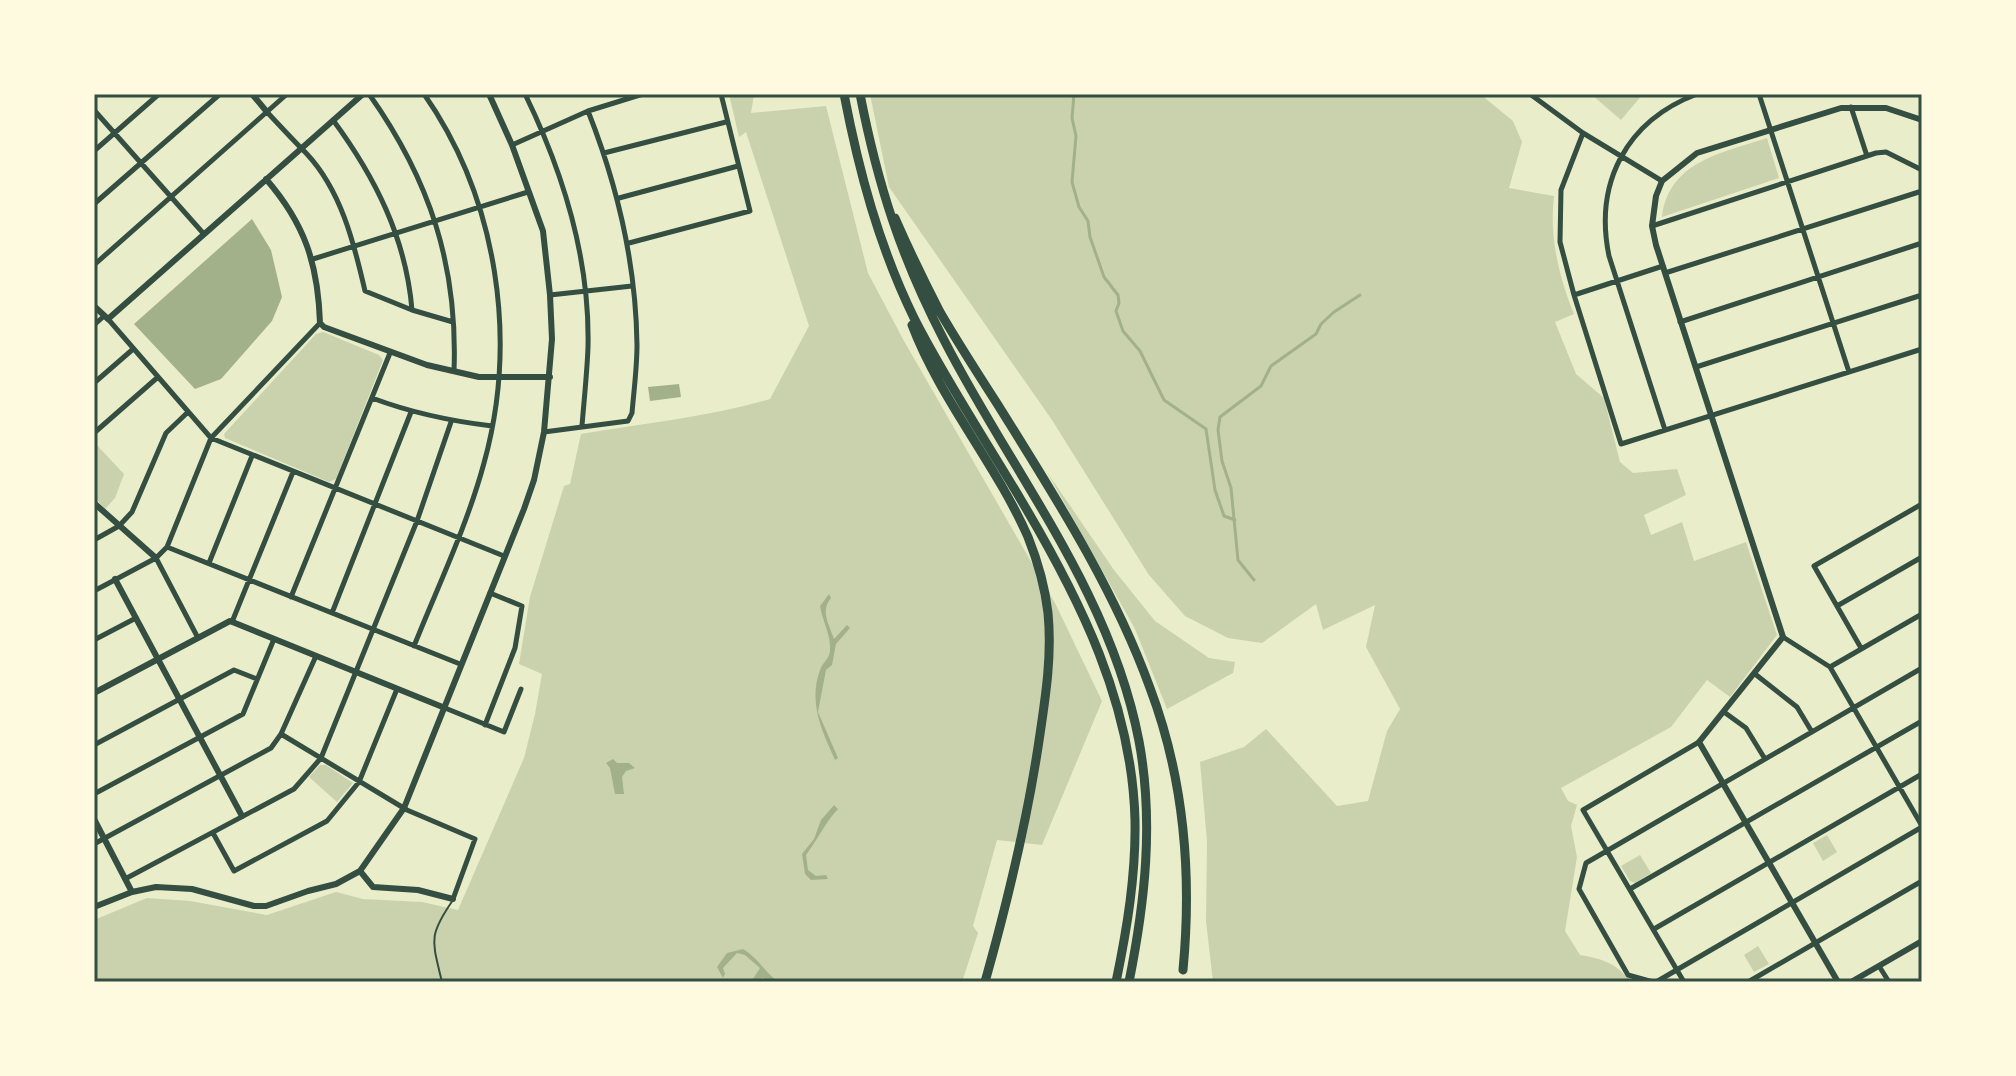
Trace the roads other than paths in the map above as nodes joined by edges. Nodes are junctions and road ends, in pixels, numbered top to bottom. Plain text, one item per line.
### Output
1 (159, 94) edge
2 (220, 94) edge
3 (252, 94) edge
4 (287, 94) edge
5 (363, 94) edge
6 (369, 94) edge
7 (424, 94) edge
8 (489, 94) edge
9 (525, 94) edge
10 (643, 94) edge
11 (721, 94) edge
12 (844, 94) edge
13 (860, 94) edge
14 (1530, 94) edge
15 (1697, 94) edge
16 (1759, 94) edge
17 (626, 96) edge
18 (1851, 107) junction
19 (94, 110) edge
20 (588, 111) junction
21 (267, 112) junction
22 (333, 120) junction
23 (1922, 120) edge
24 (726, 122) junction
25 (543, 130) junction
26 (1771, 130) junction
27 (113, 133) junction
28 (1583, 133) junction
29 (512, 145) junction
30 (299, 148) junction
31 (94, 151) edge
32 (604, 153) junction
33 (1622, 156) junction
34 (1867, 156) junction
35 (141, 163) junction
36 (738, 166) junction
37 (1922, 170) edge
38 (266, 179) junction
39 (878, 179) junction
40 (1662, 181) junction
41 (1787, 182) junction
42 (1922, 191) edge
43 (528, 192) junction
44 (171, 198) junction
45 (619, 198) junction
46 (94, 204) edge
47 (479, 206) junction
48 (436, 221) junction
49 (1652, 226) junction
50 (1802, 229) junction
51 (203, 233) junction
52 (396, 233) junction
53 (629, 243) junction
54 (1922, 243) edge
55 (355, 247) junction
56 (886, 253) junction
57 (313, 259) junction
58 (94, 265) edge
59 (1664, 269) junction
60 (1818, 276) junction
61 (1618, 281) junction
62 (632, 286) junction
63 (584, 290) junction
64 (550, 295) junction
65 (1574, 295) junction
66 (1922, 295) edge
67 (94, 306) edge
68 (412, 310) junction
69 (106, 318) junction
70 (453, 322) junction
71 (1680, 322) junction
72 (320, 323) junction
73 (1833, 323) junction
74 (94, 325) edge
75 (1922, 349) edge
76 (132, 350) junction
77 (390, 353) junction
78 (1696, 367) junction
79 (454, 371) junction
80 (1849, 372) junction
81 (158, 377) junction
82 (550, 377) junction
83 (499, 378) junction
84 (94, 383) edge
85 (372, 398) junction
86 (188, 412) junction
87 (411, 412) junction
88 (1711, 416) junction
89 (451, 422) junction
90 (492, 426) junction
91 (582, 426) junction
92 (1665, 430) junction
93 (544, 432) junction
94 (94, 433) edge
95 (211, 438) junction
96 (252, 456) junction
97 (293, 472) junction
98 (336, 488) junction
99 (94, 503) edge
100 (1922, 504) edge
101 (375, 505) junction
102 (417, 521) junction
103 (119, 526) junction
104 (457, 538) junction
105 (94, 540) edge
106 (167, 547) junction
107 (504, 556) junction
108 (1922, 557) edge
109 (156, 558) junction
110 (209, 563) junction
111 (115, 579) junction
112 (250, 580) junction
113 (94, 591) edge
114 (490, 593) junction
115 (291, 597) junction
116 (1837, 606) junction
117 (332, 613) junction
118 (1922, 614) edge
119 (136, 618) junction
120 (232, 622) junction
121 (372, 630) junction
122 (1783, 637) junction
123 (198, 638) junction
124 (274, 639) junction
125 (94, 640) edge
126 (414, 646) junction
127 (1861, 648) junction
128 (316, 656) junction
129 (158, 659) junction
130 (460, 664) junction
131 (1830, 667) junction
132 (1922, 668) edge
133 (355, 672) junction
134 (1755, 674) junction
135 (257, 679) junction
136 (397, 689) junction
137 (521, 689) dead end
138 (94, 693) edge
139 (180, 699) junction
140 (445, 708) junction
141 (1854, 709) junction
142 (1724, 712) junction
143 (1922, 721) edge
144 (485, 725) junction
145 (1812, 732) junction
146 (281, 734) junction
147 (200, 737) junction
148 (1699, 742) junction
149 (94, 745) edge
150 (1876, 748) junction
151 (321, 758) junction
152 (1765, 759) junction
153 (1922, 774) edge
154 (220, 776) junction
155 (359, 782) junction
156 (1723, 783) junction
157 (1899, 787) junction
158 (94, 794) edge
159 (404, 808) junction
160 (242, 816) junction
161 (94, 819) edge
162 (1747, 824) junction
163 (1922, 826) edge
164 (213, 833) junction
165 (104, 838) junction
166 (94, 844) edge
167 (1608, 850) junction
168 (1769, 862) junction
169 (360, 871) junction
170 (125, 879) junction
171 (1922, 881) edge
172 (1630, 889) junction
173 (132, 892) junction
174 (453, 899) junction
175 (1792, 903) junction
176 (94, 907) edge
177 (1654, 929) junction
178 (1922, 941) edge
179 (1815, 943) junction
180 (1879, 966) junction
181 (1183, 970) dead end
182 (1677, 970) junction
183 (442, 982) edge
184 (985, 982) edge
185 (1116, 982) edge
186 (1129, 982) edge
187 (1654, 982) edge
188 (1684, 982) edge
189 (1748, 982) edge
190 (1838, 982) edge
191 (1851, 982) edge
192 (1889, 982) edge

1 - 27 street
2 - 35 street
3 - 21 street
4 - 21 street
5 - 22 street
6 - 48 street
7 - 47 street
8 - 29 street
9 - 25 street
10 - 17 street
11 - 24 street
12 - 56 highway
13 - 39 highway
14 - 28 street
15 - 33 street
16 - 26 street
17 - 20 street
18 - 23 street
18 - 26 street
18 - 34 street
19 - 27 street
20 - 25 street
20 - 32 street
21 - 30 street
21 - 44 street
22 - 30 street
22 - 52 street
24 - 32 street
24 - 36 street
25 - 29 street
25 - 63 street
26 - 40 street
26 - 41 street
27 - 31 street
27 - 35 street
28 - 33 street
28 - 65 street
29 - 43 street
30 - 38 street
30 - 55 street
32 - 45 street
33 - 40 street
33 - 61 street
34 - 37 street
34 - 41 street
35 - 44 street
35 - 46 street
36 - 45 street
36 - 53 street
38 - 51 street
38 - 57 street
39 - 181 highway
39 - 186 highway
40 - 49 street
41 - 49 street
41 - 50 street
42 - 50 street
43 - 47 street
43 - 64 street
44 - 51 street
44 - 58 street
45 - 53 street
47 - 48 street
47 - 83 street
48 - 52 street
48 - 70 street
49 - 59 street
50 - 59 street
50 - 60 street
51 - 69 street
52 - 55 street
52 - 68 street
53 - 62 street
54 - 60 street
55 - 57 street
55 - 68 street
56 - 184 highway
56 - 185 highway
57 - 72 street
59 - 61 street
59 - 71 street
60 - 71 street
60 - 73 street
61 - 65 street
61 - 92 street
62 - 63 street
62 - 91 street
63 - 64 street
63 - 91 street
64 - 82 street
65 - 92 street
66 - 73 street
67 - 69 street
68 - 70 street
69 - 74 street
69 - 76 street
70 - 79 street
71 - 78 street
72 - 77 street
72 - 95 street
73 - 78 street
73 - 80 street
75 - 80 street
76 - 81 street
76 - 84 street
77 - 79 street
77 - 85 street
78 - 88 street
79 - 83 street
80 - 88 street
81 - 86 street
81 - 94 street
82 - 83 street
82 - 93 street
83 - 90 street
85 - 87 street
85 - 98 street
86 - 95 street
86 - 103 street
87 - 89 street
87 - 101 street
88 - 92 street
88 - 122 street
89 - 90 street
89 - 102 street
90 - 104 street
91 - 93 street
93 - 107 street
95 - 96 street
95 - 106 street
96 - 97 street
96 - 110 street
97 - 98 street
97 - 112 street
98 - 101 street
98 - 115 street
99 - 103 street
100 - 116 street
101 - 102 street
101 - 117 street
102 - 104 street
102 - 121 street
103 - 105 street
103 - 109 street
104 - 107 street
104 - 126 street
106 - 109 street
106 - 110 street
107 - 114 street
108 - 116 street
109 - 111 street
109 - 123 street
110 - 112 street
111 - 113 street
111 - 119 street
112 - 115 street
112 - 120 street
114 - 130 street
114 - 144 street
115 - 117 street
116 - 127 street
117 - 121 street
118 - 127 street
119 - 125 street
119 - 129 street
120 - 123 street
120 - 124 street
121 - 126 street
121 - 133 street
122 - 131 street
122 - 134 street
123 - 129 street
124 - 128 street
124 - 135 street
126 - 130 street
127 - 131 street
128 - 133 street
128 - 146 street
129 - 138 street
129 - 139 street
130 - 140 street
131 - 141 street
132 - 141 street
133 - 136 street
133 - 151 street
134 - 142 street
134 - 145 street
135 - 139 street
135 - 147 street
136 - 140 street
136 - 155 street
137 - 144 street
139 - 147 street
139 - 149 street
140 - 144 street
140 - 159 street
141 - 145 street
141 - 150 street
142 - 148 street
142 - 152 street
143 - 150 street
145 - 152 street
146 - 151 street
146 - 154 street
147 - 154 street
147 - 158 street
148 - 156 street
148 - 167 street
150 - 157 street
150 - 162 street
151 - 155 street
151 - 160 street
152 - 156 street
153 - 157 street
154 - 160 street
154 - 165 street
155 - 159 street
155 - 164 street
156 - 162 street
156 - 167 street
157 - 163 street
157 - 168 street
159 - 169 street
159 - 174 street
160 - 164 street
161 - 165 street
162 - 168 street
162 - 172 street
163 - 175 street
164 - 170 street
165 - 166 street
165 - 170 street
167 - 172 street
167 - 187 street
168 - 175 street
168 - 177 street
169 - 173 street
169 - 174 street
170 - 173 street
171 - 179 street
172 - 177 street
173 - 176 street
174 - 183 lane
175 - 179 street
175 - 182 street
177 - 182 street
178 - 180 street
179 - 189 street
179 - 190 street
180 - 191 street
180 - 192 street
182 - 187 street
182 - 188 street

